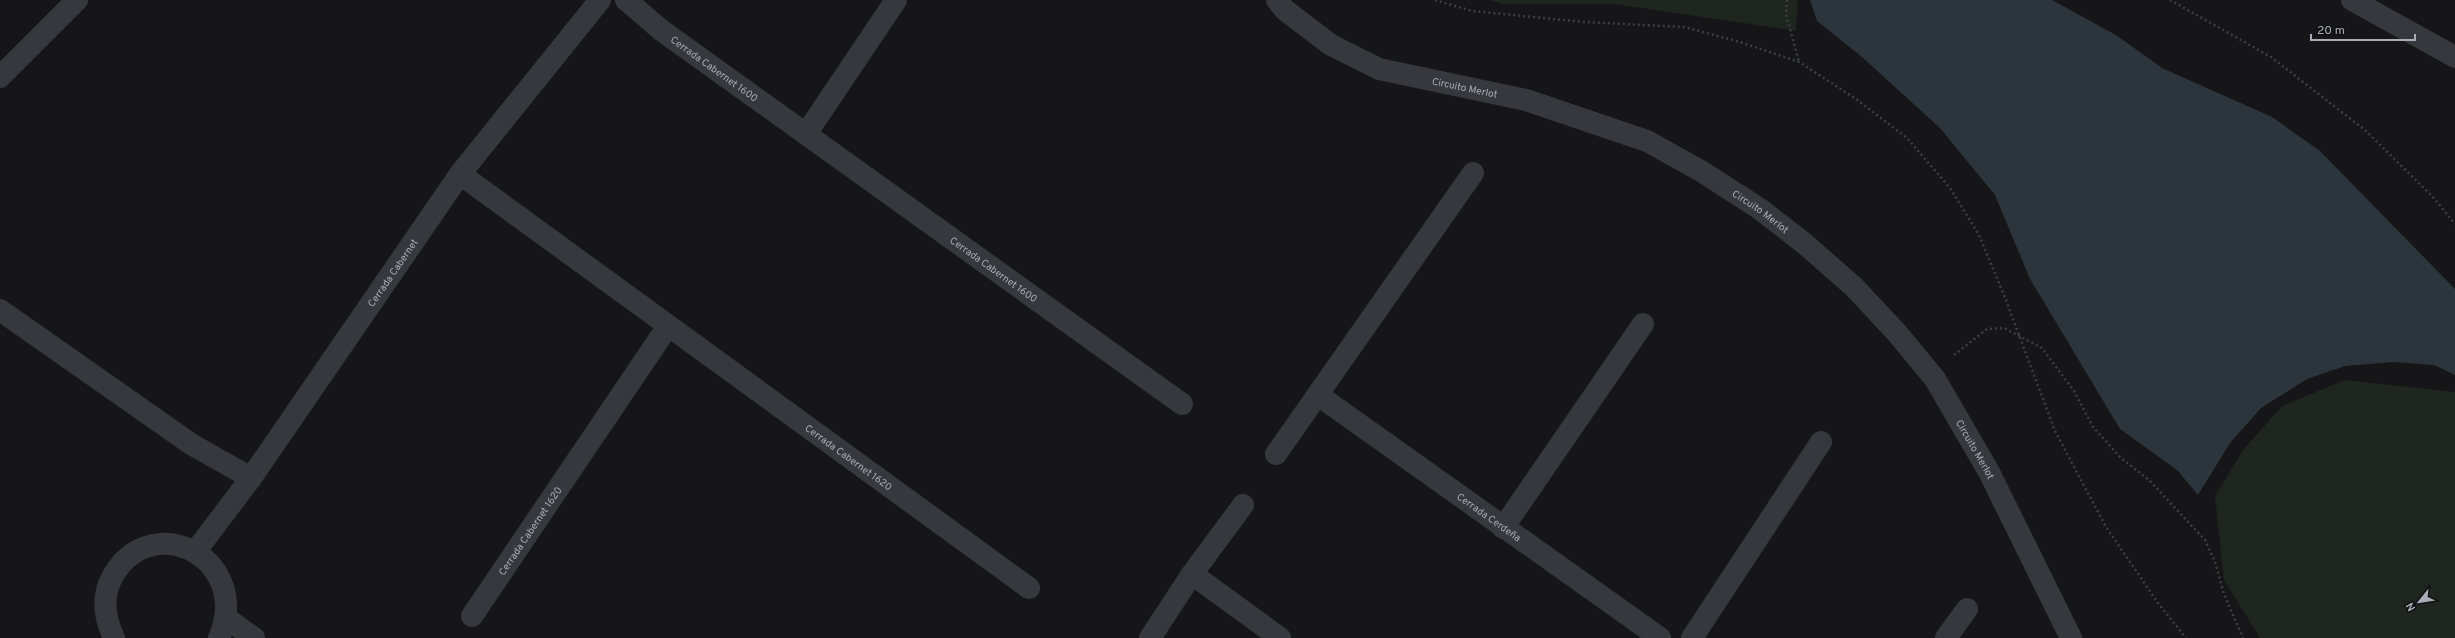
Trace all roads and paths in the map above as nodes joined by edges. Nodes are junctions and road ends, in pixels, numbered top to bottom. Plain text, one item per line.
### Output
1 (77, 0) edge
2 (600, 0) edge
3 (626, 0) edge
4 (896, 0) edge
5 (1276, 0) edge
6 (1435, 0) edge
7 (1787, 0) edge
8 (2170, 0) edge
9 (2354, 0) edge
10 (2455, 57) edge
11 (1799, 62) junction
12 (0, 77) edge
13 (806, 134) junction
14 (1473, 173) dead end
15 (460, 174) junction
16 (2455, 224) edge
17 (0, 310) edge
18 (1643, 324) dead end
19 (668, 326) junction
20 (2018, 334) junction
21 (1934, 379) junction
22 (1318, 394) junction
23 (1182, 404) dead end
24 (1821, 442) dead end
25 (1276, 454) dead end
26 (251, 478) junction
27 (1243, 506) dead end
28 (1503, 528) junction
29 (195, 552) junction
30 (1192, 574) junction
31 (1029, 588) dead end
32 (1967, 609) dead end
33 (472, 616) dead end
34 (223, 628) edge
35 (114, 638) edge
36 (254, 638) edge
37 (1150, 638) edge
38 (1280, 638) edge
39 (1660, 638) edge
40 (1692, 638) edge
41 (1946, 638) edge
42 (2070, 638) edge
43 (2186, 638) edge
44 (2243, 638) edge

1 - 12 street
2 - 15 street, Cerrada Cabernet
3 - 13 street, Cerrada Cabernet 1600
4 - 13 street
5 - 21 street, Circuito Merlot
6 - 11 path
7 - 11 path
8 - 16 path
9 - 10 street
11 - 20 path
13 - 23 street, Cerrada Cabernet 1600
14 - 22 street
15 - 19 street, Cerrada Cabernet 1620
15 - 26 street, Cerrada Cabernet
17 - 26 street
18 - 28 street
19 - 31 street, Cerrada Cabernet 1620
19 - 33 street, Cerrada Cabernet 1620
20 - 21 path
20 - 43 path
20 - 44 path
21 - 42 street, Circuito Merlot
22 - 25 street
22 - 28 street, Cerrada Cerdeña
24 - 40 street
26 - 29 street, Cerrada Cabernet
27 - 30 street
28 - 39 street, Cerrada Cerdeña
29 - 34 street
29 - 35 street
30 - 37 street
30 - 38 street
32 - 41 street
34 - 36 street

